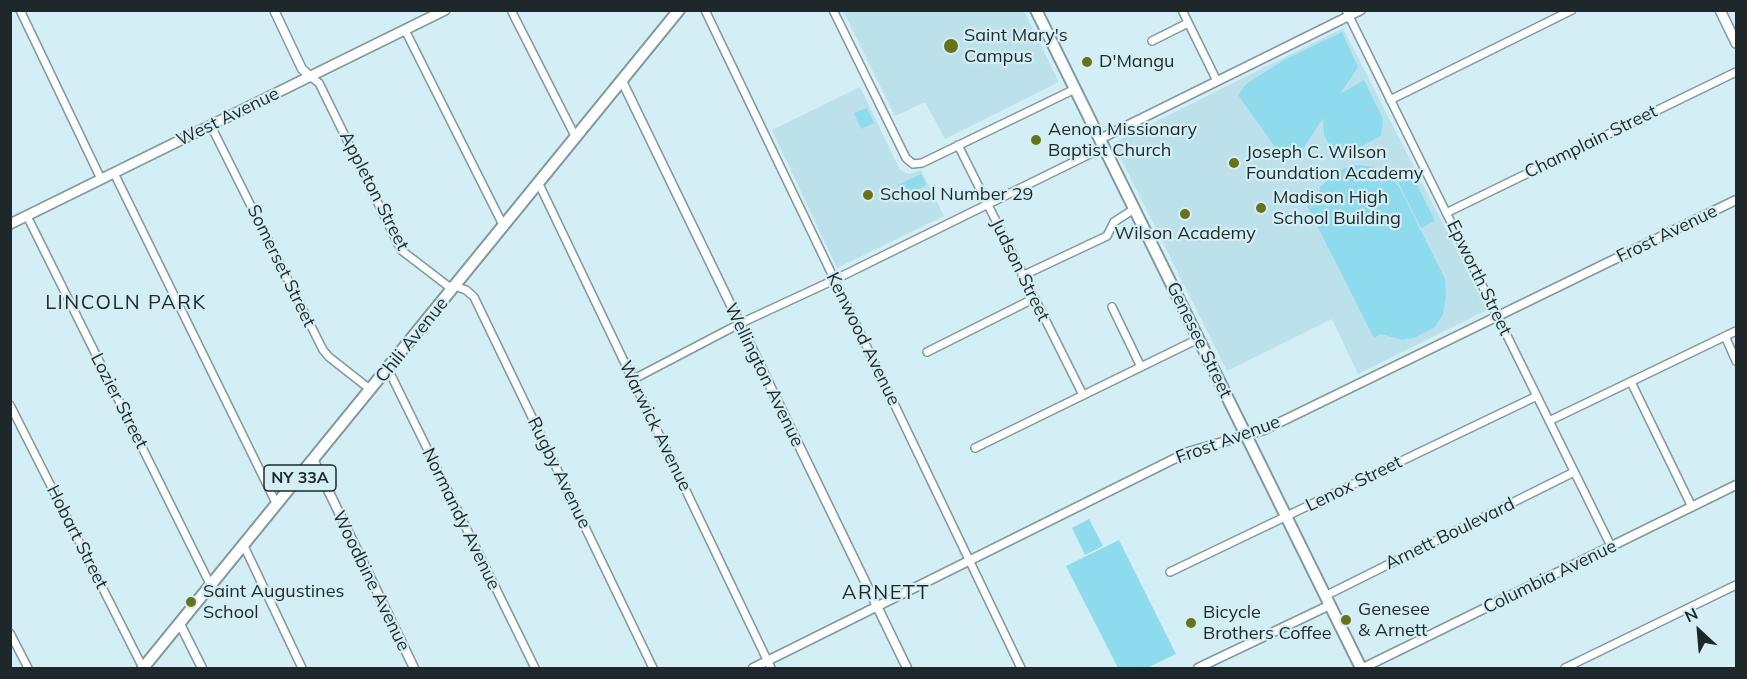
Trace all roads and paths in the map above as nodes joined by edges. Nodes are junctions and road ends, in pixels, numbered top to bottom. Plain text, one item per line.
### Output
1 (20, 10) edge
2 (274, 10) edge
3 (445, 10) edge
4 (511, 10) edge
5 (679, 10) edge
6 (705, 10) edge
7 (833, 10) edge
8 (1036, 10) edge
9 (1182, 10) edge
10 (1361, 10) edge
11 (1572, 10) edge
12 (1720, 10) edge
13 (1348, 14) edge
14 (1188, 23) junction
15 (405, 30) junction
16 (1152, 41) dead end
17 (1737, 43) edge
18 (1737, 72) edge
19 (311, 77) junction
20 (622, 81) junction
21 (1217, 81) junction
22 (1075, 89) junction
23 (1390, 100) junction
24 (211, 126) junction
25 (576, 138) junction
26 (1102, 143) junction
27 (958, 145) junction
28 (114, 173) junction
29 (101, 180) junction
30 (538, 184) junction
31 (1737, 200) edge
32 (987, 205) junction
33 (1134, 209) junction
34 (1446, 213) junction
35 (27, 216) junction
36 (10, 224) edge
37 (504, 227) junction
38 (1022, 276) junction
39 (834, 280) junction
40 (455, 286) junction
41 (1034, 299) junction
42 (1112, 307) dead end
43 (1497, 316) junction
44 (739, 324) junction
45 (1737, 331) edge
46 (1725, 336) junction
47 (1198, 339) junction
48 (927, 352) dead end
49 (1737, 361) edge
50 (1141, 367) junction
51 (388, 369) junction
52 (632, 380) junction
53 (1631, 382) junction
54 (371, 390) junction
55 (1083, 395) junction
56 (1537, 396) junction
57 (10, 405) edge
58 (1549, 421) junction
59 (1246, 436) junction
60 (975, 448) dead end
61 (314, 461) junction
62 (1574, 472) junction
63 (1737, 485) edge
64 (278, 505) junction
65 (1692, 507) junction
66 (1286, 517) junction
67 (244, 546) junction
68 (1611, 546) junction
69 (970, 561) junction
70 (1170, 572) dead end
71 (1737, 585) edge
72 (212, 586) junction
73 (1327, 600) junction
74 (878, 608) junction
75 (180, 624) junction
76 (10, 633) edge
77 (770, 665) edge
78 (143, 668) edge
79 (28, 669) edge
80 (202, 669) edge
81 (302, 669) edge
82 (414, 669) edge
83 (535, 669) edge
84 (653, 669) edge
85 (753, 669) edge
86 (907, 669) edge
87 (1021, 669) edge
88 (1198, 669) edge
89 (1362, 669) edge
90 (1565, 669) edge

1 - 29 street
2 - 19 street
3 - 15 main road, West Avenue
4 - 25 street
5 - 20 main road, Chili Avenue / NY 33A
6 - 39 street, Kenwood Avenue
7 - 27 street
8 - 22 main road, Genesee Street
9 - 14 street
10 - 13 street
11 - 23 street
12 - 17 main road
13 - 21 street
13 - 23 street, Epworth Street
14 - 16 street
14 - 21 street
15 - 19 main road, West Avenue
15 - 37 street
18 - 34 street, Champlain Street
19 - 24 main road, West Avenue
19 - 40 street, Appleton Street
20 - 25 main road, Chili Avenue / NY 33A
20 - 44 street, Wellington Avenue
21 - 26 street
22 - 26 main road, Genesee Street
22 - 27 street
23 - 34 street, Epworth Street
24 - 28 main road, West Avenue
24 - 54 street, Somerset Street
25 - 30 main road, Chili Avenue / NY 33A
26 - 32 street
26 - 33 main road, Genesee Street
27 - 32 street, Judson Street
28 - 29 main road, West Avenue
28 - 64 street
29 - 35 main road, West Avenue
30 - 37 main road, Chili Avenue / NY 33A
30 - 52 street, Warwick Avenue
31 - 43 street, Frost Avenue
32 - 38 street, Judson Street
32 - 39 street
33 - 38 street
33 - 47 main road, Genesee Street
34 - 43 street, Epworth Street
35 - 36 main road, West Avenue
35 - 72 street, Lozier Street
37 - 40 main road, Chili Avenue / NY 33A
38 - 41 street, Judson Street
39 - 44 street
39 - 69 street, Kenwood Avenue
40 - 51 main road, Chili Avenue / NY 33A
40 - 84 street, Rugby Avenue
41 - 48 street
41 - 55 street, Judson Street
42 - 50 street
43 - 56 street, Epworth Street
43 - 59 street, Frost Avenue
44 - 52 street
44 - 74 street, Wellington Avenue
45 - 46 street
46 - 49 street
46 - 53 street
47 - 50 street
47 - 59 main road, Genesee Street
50 - 55 street
51 - 54 main road, Chili Avenue / NY 33A
51 - 83 street, Normandy Avenue
52 - 77 street, Warwick Avenue
53 - 58 street
53 - 65 street
54 - 61 main road, Chili Avenue / NY 33A
55 - 60 street
56 - 58 street, Epworth Street
56 - 66 street, Lenox Street
57 - 78 street, Hobart Street
58 - 62 street, Epworth Street
59 - 66 main road, Genesee Street
59 - 69 street, Frost Avenue
61 - 64 main road, Chili Avenue / NY 33A
61 - 82 street, Woodbine Avenue
62 - 68 street, Epworth Street
62 - 73 street, Arnett Boulevard
63 - 65 street, Columbia Avenue
64 - 67 main road, Chili Avenue / NY 33A
65 - 68 street, Columbia Avenue
66 - 70 street, Lenox Street
66 - 73 main road, Genesee Street
67 - 72 main road, Chili Avenue / NY 33A
67 - 81 street
68 - 89 street, Columbia Avenue
69 - 74 street, Frost Avenue
69 - 87 street, Kenwood Avenue
71 - 90 street
72 - 75 main road, Chili Avenue / NY 33A
73 - 88 street, Arnett Boulevard
73 - 89 main road, Genesee Street
74 - 77 street, Frost Avenue
74 - 86 street, Wellington Avenue
75 - 78 main road, Chili Avenue / NY 33A
75 - 80 street
76 - 79 street
77 - 85 street, Frost Avenue

